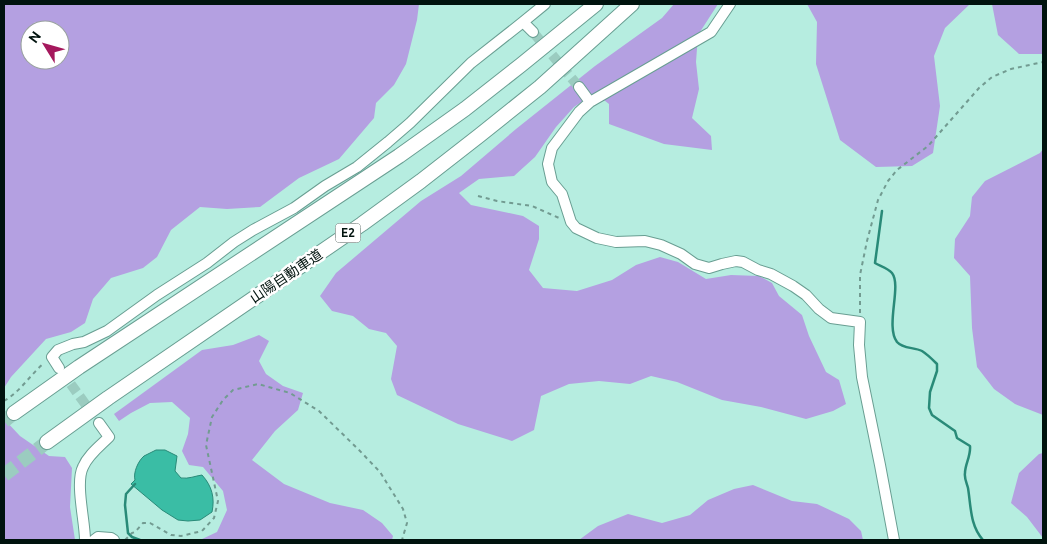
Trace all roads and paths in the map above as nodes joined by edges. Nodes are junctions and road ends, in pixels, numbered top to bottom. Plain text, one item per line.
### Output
1 (545, 4) edge
2 (596, 4) edge
3 (632, 4) edge
4 (730, 4) edge
5 (523, 22) junction
6 (533, 32) tunnel mouth
7 (1043, 62) edge
8 (579, 87) tunnel mouth
9 (590, 102) junction
10 (478, 196) dead end
11 (571, 222) junction
12 (860, 322) junction
13 (52, 357) junction
14 (59, 368) tunnel mouth
15 (4, 401) edge
16 (14, 413) tunnel mouth
17 (100, 423) tunnel mouth
18 (47, 442) tunnel mouth
19 (85, 540) edge
20 (94, 540) edge
21 (114, 540) edge
22 (124, 540) edge
23 (402, 540) edge
24 (894, 540) edge

1 - 5 street
2 - 16 highway, E2
3 - 18 highway, 山陽自動車道 / E2
4 - 9 street
5 - 6 street
5 - 13 street
7 - 12 path
8 - 9 street
9 - 11 street
10 - 11 path
11 - 12 street
12 - 24 street
13 - 14 street
13 - 15 path
17 - 19 street
20 - 21 street
22 - 23 path

